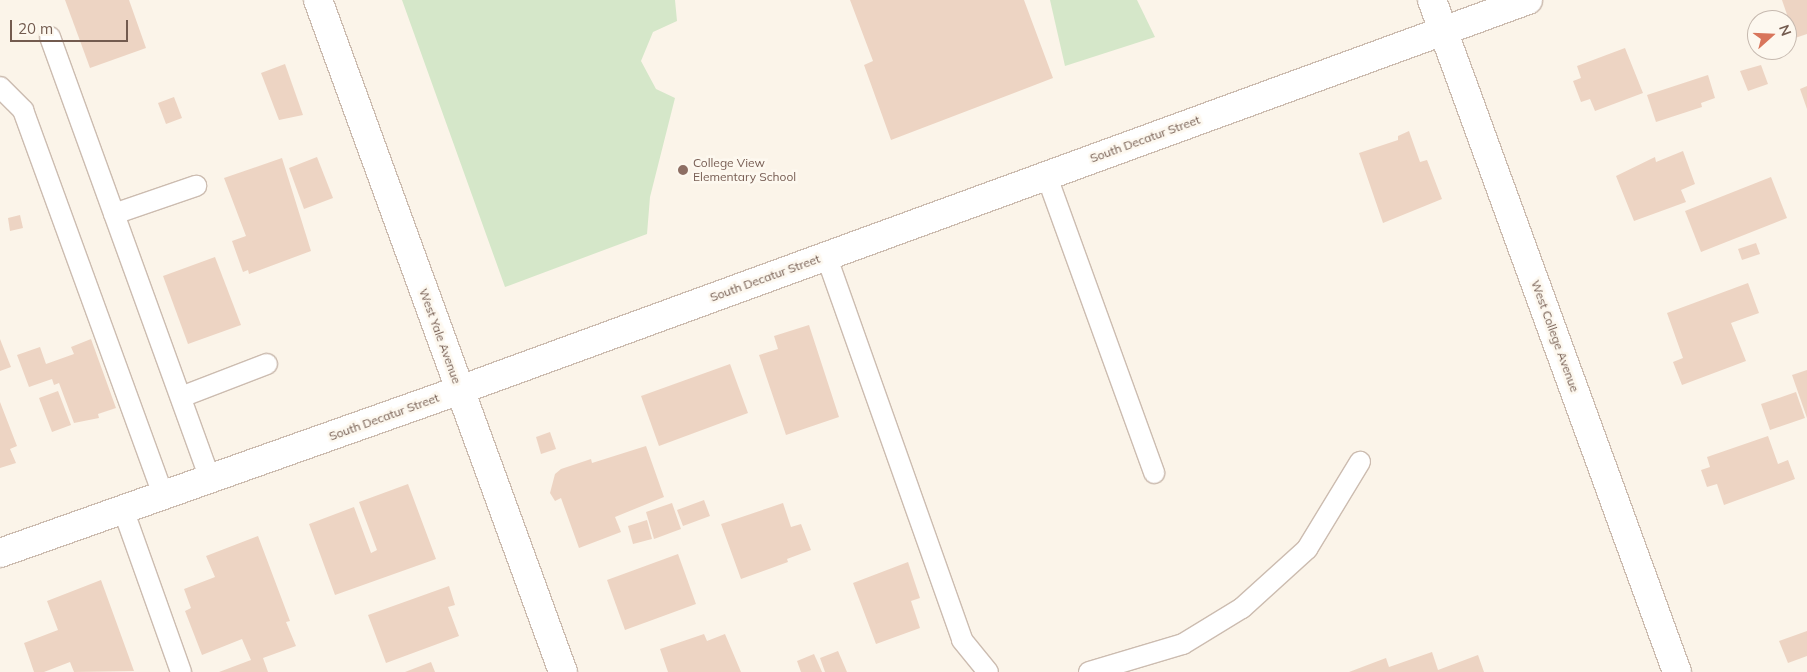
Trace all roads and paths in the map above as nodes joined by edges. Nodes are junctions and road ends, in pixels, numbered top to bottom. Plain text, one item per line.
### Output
1 (318, 0) edge
2 (1432, 0) edge
3 (1528, 0) edge
4 (1444, 31) junction
5 (50, 37) dead end
6 (0, 87) edge
7 (1046, 174) junction
8 (196, 186) dead end
9 (114, 214) junction
10 (826, 255) junction
11 (267, 364) dead end
12 (460, 390) junction
13 (180, 397) junction
14 (1360, 462) dead end
15 (1154, 473) dead end
16 (210, 478) junction
17 (163, 495) junction
18 (123, 509) junction
19 (0, 553) edge
20 (182, 672) edge
21 (563, 672) edge
22 (988, 672) edge
23 (1089, 672) edge
24 (1677, 672) edge

1 - 12 street, West Yale Avenue
2 - 4 street, West College Avenue
3 - 4 street, South Decatur Street
4 - 7 street, South Decatur Street
4 - 24 street, West College Avenue
5 - 9 lane
6 - 17 lane
7 - 10 street, South Decatur Street
7 - 15 lane
8 - 9 lane
9 - 13 lane
10 - 12 street, South Decatur Street
10 - 22 lane
11 - 13 lane
12 - 16 street, South Decatur Street
12 - 21 street, West Yale Avenue
13 - 16 lane
14 - 23 lane
16 - 17 street, South Decatur Street
17 - 18 street, South Decatur Street
18 - 19 street, South Decatur Street
18 - 20 lane

